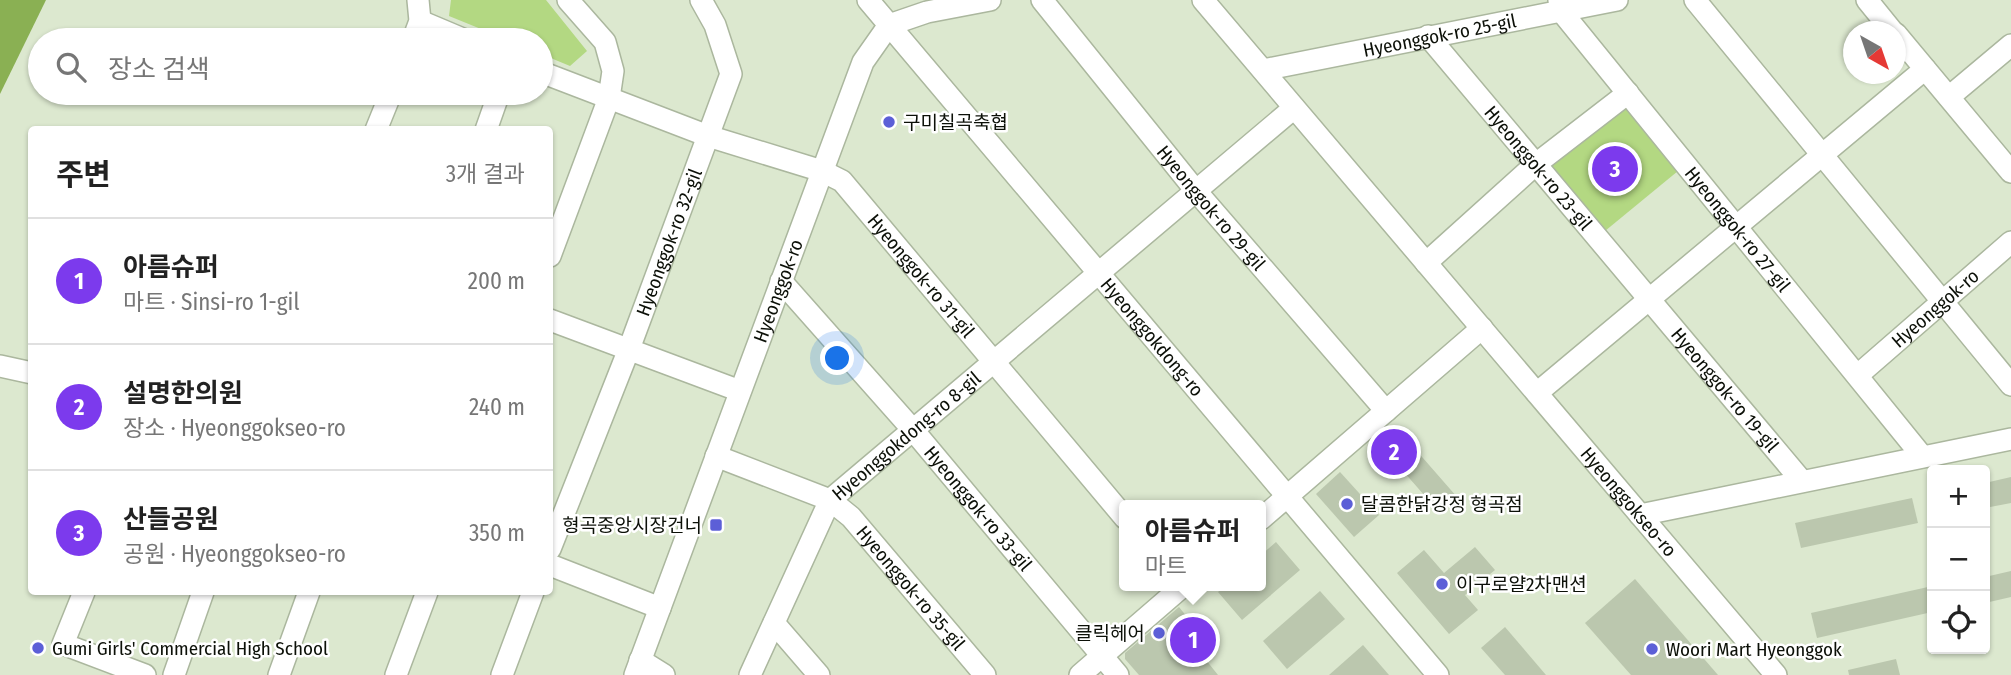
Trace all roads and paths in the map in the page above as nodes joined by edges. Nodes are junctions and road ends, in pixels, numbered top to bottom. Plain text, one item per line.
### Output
1 (568, 0) edge
2 (701, 0) edge
3 (868, 0) edge
4 (990, 0) edge
5 (1042, 0) edge
6 (1203, 0) edge
7 (1617, 0) edge
8 (1695, 0) edge
9 (1867, 0) edge
10 (1560, 5) edge
11 (417, 21) edge
12 (1884, 21) edge
13 (889, 25) junction
14 (434, 28) edge
15 (1428, 36) junction
16 (2011, 45) edge
17 (1906, 47) edge
18 (1925, 69) junction
19 (1263, 70) junction
20 (553, 77) edge
21 (1628, 93) junction
22 (1949, 97) junction
23 (608, 99) junction
24 (386, 105) edge
25 (495, 105) edge
26 (1294, 108) junction
27 (378, 126) edge
28 (487, 126) edge
29 (708, 136) junction
30 (1824, 156) junction
31 (1536, 164) junction
32 (822, 171) junction
33 (2011, 172) edge
34 (1196, 191) junction
35 (1738, 228) junction
36 (2011, 242) edge
37 (553, 248) edge
38 (1426, 263) junction
39 (1098, 274) junction
40 (781, 281) junction
41 (1649, 299) junction
42 (1943, 302) junction
43 (553, 321) edge
44 (1482, 328) junction
45 (629, 349) junction
46 (993, 362) junction
47 (0, 366) edge
48 (28, 372) edge
49 (1858, 376) junction
50 (2011, 385) edge
51 (740, 391) junction
52 (1537, 393) junction
53 (1386, 411) junction
54 (913, 430) junction
55 (2011, 439) edge
56 (716, 456) junction
57 (1922, 456) junction
58 (1801, 480) junction
59 (1287, 497) junction
60 (830, 500) junction
61 (1119, 511) edge
62 (1640, 514) junction
63 (1266, 515) edge
64 (553, 541) edge
65 (553, 566) edge
66 (1177, 591) edge
67 (83, 595) edge
68 (202, 595) edge
69 (308, 595) edge
70 (426, 595) edge
71 (532, 595) edge
72 (660, 608) junction
73 (774, 623) junction
74 (1102, 656) junction
75 (638, 668) edge
76 (145, 675) edge
77 (174, 675) edge
78 (279, 675) edge
79 (396, 675) edge
80 (502, 675) edge
81 (664, 675) edge
82 (750, 675) edge
83 (819, 675) edge
84 (985, 675) edge
85 (1080, 675) edge
86 (1118, 675) edge
87 (1438, 675) edge
88 (1776, 675) edge

1 - 23 street
2 - 29 street, Hyeonggok-ro 32-gil
3 - 13 street, Hyeonggokdong-ro
4 - 13 street
5 - 34 street, Hyeonggok-ro 29-gil
6 - 19 street, Hyeonggokseo-ro
7 - 10 street, Hyeonggok-ro 25-gil
8 - 30 street
9 - 12 street
10 - 15 street, Hyeonggok-ro 25-gil
10 - 21 street, Hyeonggok-ro 27-gil
11 - 14 street
13 - 32 street, Hyeonggok-ro
13 - 39 street, Hyeonggokdong-ro
15 - 19 street, Hyeonggok-ro 25-gil
15 - 31 street, Hyeonggok-ro 23-gil
16 - 22 street
17 - 18 street
18 - 22 street
18 - 30 street
19 - 26 street, Hyeonggokseo-ro
20 - 23 street
21 - 31 street
21 - 35 street, Hyeonggok-ro 27-gil
22 - 33 street
23 - 29 street
23 - 37 street
24 - 27 street
25 - 28 street
26 - 34 street
26 - 38 street, Hyeonggokseo-ro
29 - 32 street
29 - 45 street, Hyeonggok-ro 32-gil
30 - 35 street
30 - 42 street
31 - 38 street
31 - 41 street, Hyeonggok-ro 23-gil
32 - 40 street, Hyeonggok-ro
32 - 46 street, Hyeonggok-ro 31-gil
34 - 39 street
34 - 53 street, Hyeonggok-ro 29-gil
35 - 41 street
35 - 49 street, Hyeonggok-ro 27-gil
36 - 42 street, Hyeonggok-ro
38 - 44 street, Hyeonggokseo-ro
39 - 46 street, Hyeonggokdong-ro 8-gil
39 - 59 street, Hyeonggokdong-ro
40 - 51 street, Hyeonggok-ro
40 - 54 street, Hyeonggok-ro 33-gil
41 - 52 street
41 - 58 street, Hyeonggok-ro 19-gil
42 - 49 street, Hyeonggok-ro
42 - 50 street
43 - 45 street
44 - 52 street, Hyeonggokseo-ro
44 - 53 street
45 - 51 street
45 - 64 street, Hyeonggok-ro 32-gil
46 - 54 street, Hyeonggokdong-ro 8-gil
46 - 61 street, Hyeonggok-ro 31-gil
47 - 48 street
49 - 57 street, Hyeonggok-ro 27-gil
51 - 56 street, Hyeonggok-ro
52 - 62 street, Hyeonggokseo-ro
53 - 59 street
54 - 60 street, Hyeonggokdong-ro 8-gil
54 - 74 street, Hyeonggok-ro 33-gil
55 - 57 street
56 - 60 street, Hyeonggok-ro 35-gil
56 - 72 street, Hyeonggok-ro
57 - 58 street
58 - 62 street
59 - 63 street
59 - 87 street, Hyeonggokdong-ro
60 - 73 street, Hyeonggokdong-ro 8-gil
60 - 84 street, Hyeonggok-ro 35-gil
62 - 88 street, Hyeonggokseo-ro
65 - 72 street
66 - 74 street
67 - 76 street
68 - 77 street
69 - 78 street
70 - 79 street
71 - 80 street
72 - 75 street, Hyeonggok-ro
73 - 82 street, Hyeonggokdong-ro 8-gil
73 - 83 street
74 - 85 street
74 - 86 street, Hyeonggok-ro 33-gil
75 - 81 street, Hyeonggok-ro

